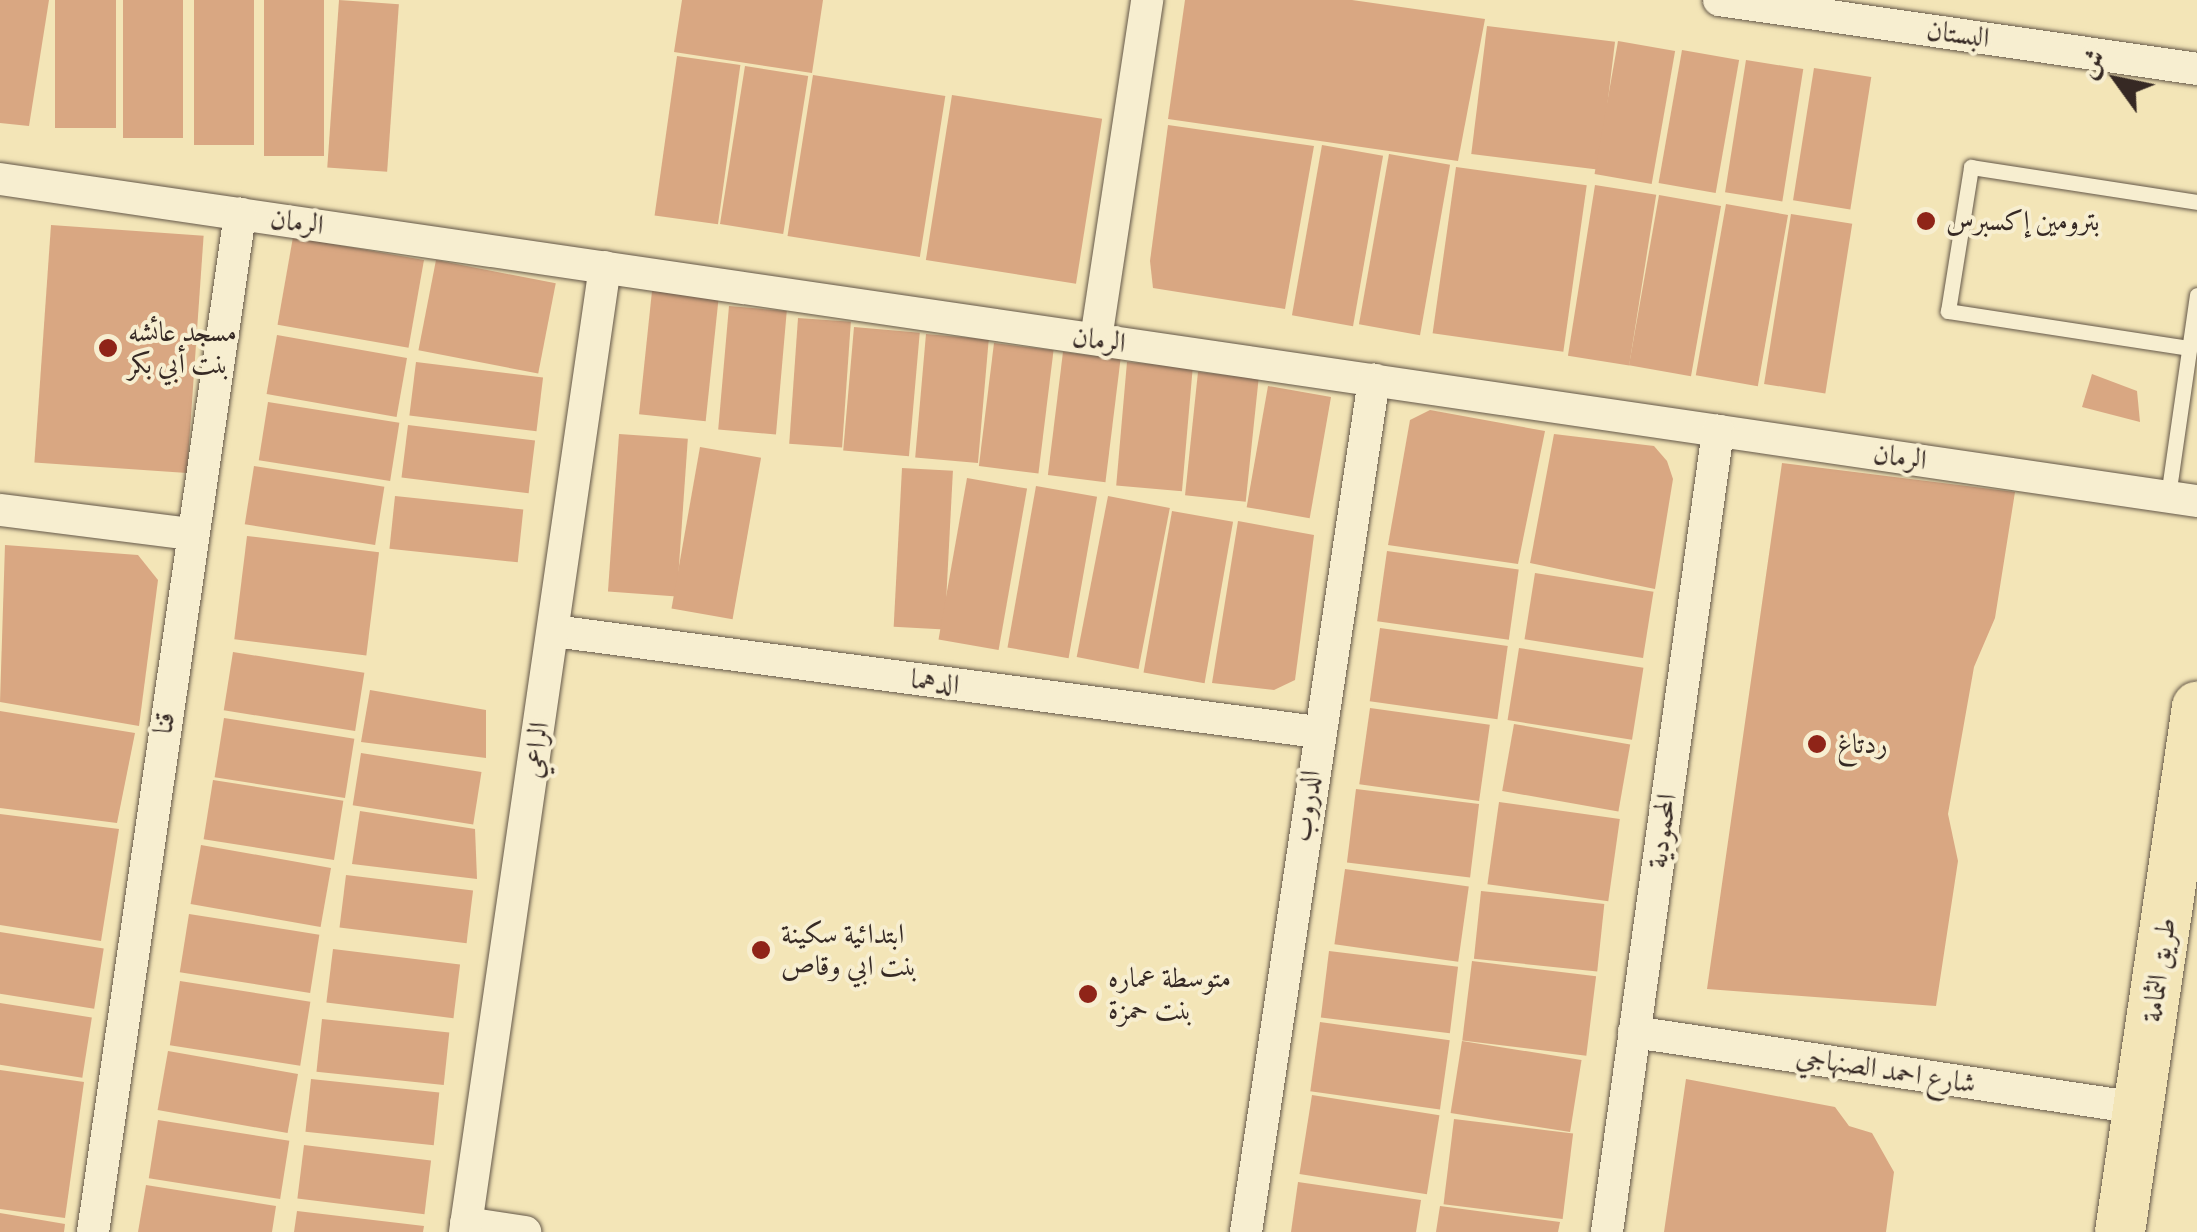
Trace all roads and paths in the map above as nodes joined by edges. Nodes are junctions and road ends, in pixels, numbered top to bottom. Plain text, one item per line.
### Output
1 (1147, 0) edge
2 (1719, 0) edge
3 (1781, 4) edge
4 (2197, 69) edge
5 (0, 179) edge
6 (2197, 202) edge
7 (240, 214) junction
8 (606, 268) junction
9 (2197, 295) edge
10 (1096, 340) junction
11 (2190, 348) junction
12 (1374, 380) junction
13 (1718, 430) junction
14 (2183, 498) edge
15 (0, 510) edge
16 (191, 534) junction
17 (554, 631) junction
18 (2197, 707) edge
19 (1316, 732) junction
20 (1634, 1032) junction
21 (2138, 1108) junction
22 (465, 1227) edge
23 (93, 1232) edge
24 (525, 1232) edge
25 (1246, 1232) edge
26 (1607, 1232) edge
27 (2120, 1232) edge

1 - 10 street
2 - 3 street, البستان
3 - 4 street, البستان
5 - 7 street, الرمان
6 - 11 lane
7 - 8 street, الرمان
7 - 16 street, قنا
8 - 10 street, الرمان
8 - 17 street, الراعي
9 - 11 lane
10 - 12 street, الرمان
11 - 14 lane
12 - 13 street, الرمان
12 - 19 street, الدروب
13 - 14 street, الرمان
13 - 20 street, المحمودية
15 - 16 street
16 - 23 street, قنا
17 - 19 street, الدهما
17 - 22 street, الراعي
18 - 21 main road, طريق الثمامة
19 - 25 street, الدروب
20 - 21 street, شارع احمد الصنهاجي
20 - 26 street, المحمودية
21 - 27 main road, طريق الثمامة
22 - 24 street

